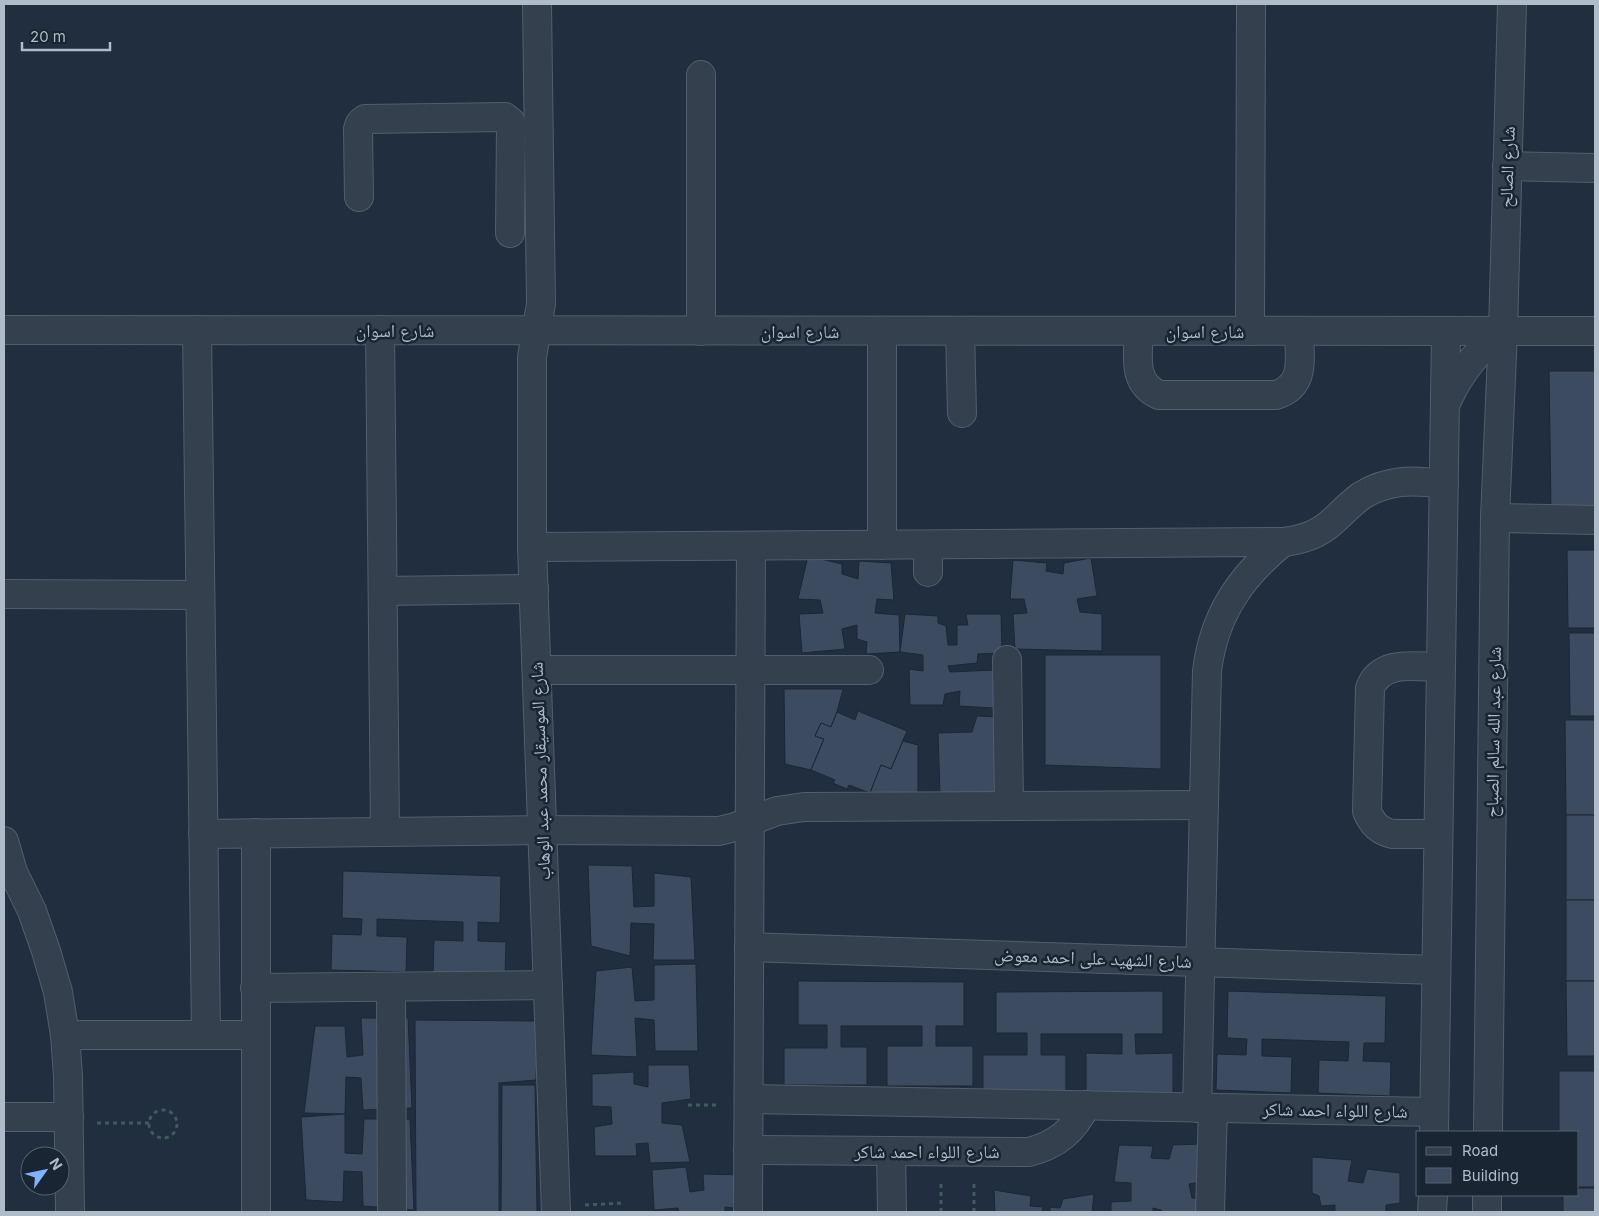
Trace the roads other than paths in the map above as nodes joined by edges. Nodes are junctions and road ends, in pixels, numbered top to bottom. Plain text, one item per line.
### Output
1 (537, 4) edge
2 (1251, 4) edge
3 (1512, 4) edge
4 (701, 75) dead end
5 (1508, 166) junction
6 (1595, 168) edge
7 (540, 195) junction
8 (511, 196) junction
9 (359, 197) dead end
10 (510, 233) dead end
11 (4, 330) edge
12 (197, 330) junction
13 (380, 330) junction
14 (536, 330) junction
15 (701, 331) junction
16 (882, 331) junction
17 (960, 331) junction
18 (1139, 331) junction
19 (1250, 331) junction
20 (1299, 331) junction
21 (1503, 331) junction
22 (1446, 332) junction
23 (1595, 332) edge
24 (1445, 406) junction
25 (962, 413) dead end
26 (1444, 484) junction
27 (1495, 518) junction
28 (1595, 520) edge
29 (1283, 542) junction
30 (882, 545) junction
31 (928, 545) junction
32 (751, 546) junction
33 (532, 547) junction
34 (928, 572) dead end
35 (534, 589) junction
36 (384, 590) junction
37 (4, 594) edge
38 (200, 595) junction
39 (1007, 660) dead end
40 (1441, 667) junction
41 (537, 670) junction
42 (751, 670) junction
43 (869, 670) dead end
44 (1204, 805) junction
45 (1009, 806) junction
46 (750, 821) junction
47 (542, 830) junction
48 (385, 832) junction
49 (256, 833) junction
50 (203, 834) junction
51 (1438, 834) junction
52 (4, 841) edge
53 (9, 872) edge
54 (749, 947) junction
55 (1201, 962) junction
56 (1436, 970) junction
57 (548, 985) junction
58 (391, 987) junction
59 (255, 988) junction
60 (65, 1035) junction
61 (206, 1035) junction
62 (255, 1035) junction
63 (749, 1099) junction
64 (1086, 1106) junction
65 (1205, 1108) junction
66 (4, 1117) edge
67 (69, 1120) junction
68 (1434, 1122) edge
69 (1488, 1131) edge
70 (748, 1150) junction
71 (892, 1151) junction
72 (1433, 1196) edge
73 (1487, 1196) edge
74 (556, 1209) edge
75 (70, 1212) edge
76 (256, 1212) edge
77 (392, 1212) edge
78 (748, 1212) edge
79 (892, 1212) edge
80 (1210, 1212) edge
81 (1432, 1212) edge
82 (1487, 1212) edge

1 - 7 street, شارع الموسيقار محمد عبد الوهاب
2 - 19 street
3 - 5 street, شارع الصالح
4 - 15 street
5 - 6 street
5 - 21 street, شارع الصالح
7 - 8 street
7 - 14 street, شارع الموسيقار محمد عبد الوهاب
8 - 9 street
8 - 10 street
11 - 12 street, شارع اسوان
12 - 13 street, شارع اسوان
12 - 38 street
13 - 14 street, شارع اسوان
13 - 36 street
14 - 15 street, شارع اسوان
14 - 33 street, شارع الموسيقار محمد عبد الوهاب
15 - 16 street, شارع اسوان
16 - 17 street, شارع اسوان
16 - 30 street
17 - 18 street, شارع اسوان
17 - 25 street
18 - 19 street, شارع اسوان
18 - 20 street
19 - 20 street, شارع اسوان
20 - 22 street, شارع اسوان
21 - 22 street, شارع اسوان
21 - 23 street, شارع اسوان
21 - 24 street
21 - 27 street, شارع عبد الله سالم الصباح
22 - 24 street
24 - 26 street
26 - 29 street
26 - 40 street
27 - 28 street
27 - 69 street, شارع عبد الله سالم الصباح
29 - 31 street
29 - 44 street
30 - 31 street
30 - 32 street
31 - 34 street
32 - 33 street
32 - 42 street
33 - 35 street, شارع الموسيقار محمد عبد الوهاب
35 - 36 street
35 - 41 street, شارع الموسيقار محمد عبد الوهاب
36 - 48 street
37 - 38 street
38 - 50 street
39 - 45 street
40 - 51 street
40 - 51 street
41 - 42 street
41 - 47 street, شارع الموسيقار محمد عبد الوهاب
42 - 43 street
42 - 46 street
44 - 45 street
44 - 55 street
45 - 46 street
46 - 47 street
46 - 54 street
47 - 48 street
47 - 57 street, شارع الموسيقار محمد عبد الوهاب
48 - 49 street
49 - 50 street
49 - 59 street
50 - 61 street
51 - 56 street
52 - 53 street
53 - 60 street
54 - 55 street, شارع الشهيد على احمد معوض
54 - 63 street
55 - 56 street, شارع الشهيد على احمد معوض
55 - 65 street
56 - 68 street
57 - 58 street
57 - 74 street, شارع الموسيقار محمد عبد الوهاب
58 - 59 street
58 - 77 street
59 - 62 street
60 - 61 street
60 - 67 street
61 - 62 street
62 - 76 street
63 - 64 street, شارع اللواء احمد شاكر
63 - 70 street
64 - 65 street, شارع اللواء احمد شاكر
64 - 71 street, شارع اللواء احمد شاكر
65 - 68 street, شارع اللواء احمد شاكر
65 - 80 street
66 - 67 street
67 - 75 street
70 - 71 street, شارع اللواء احمد شاكر
70 - 78 street
71 - 79 street
72 - 81 street
73 - 82 street

